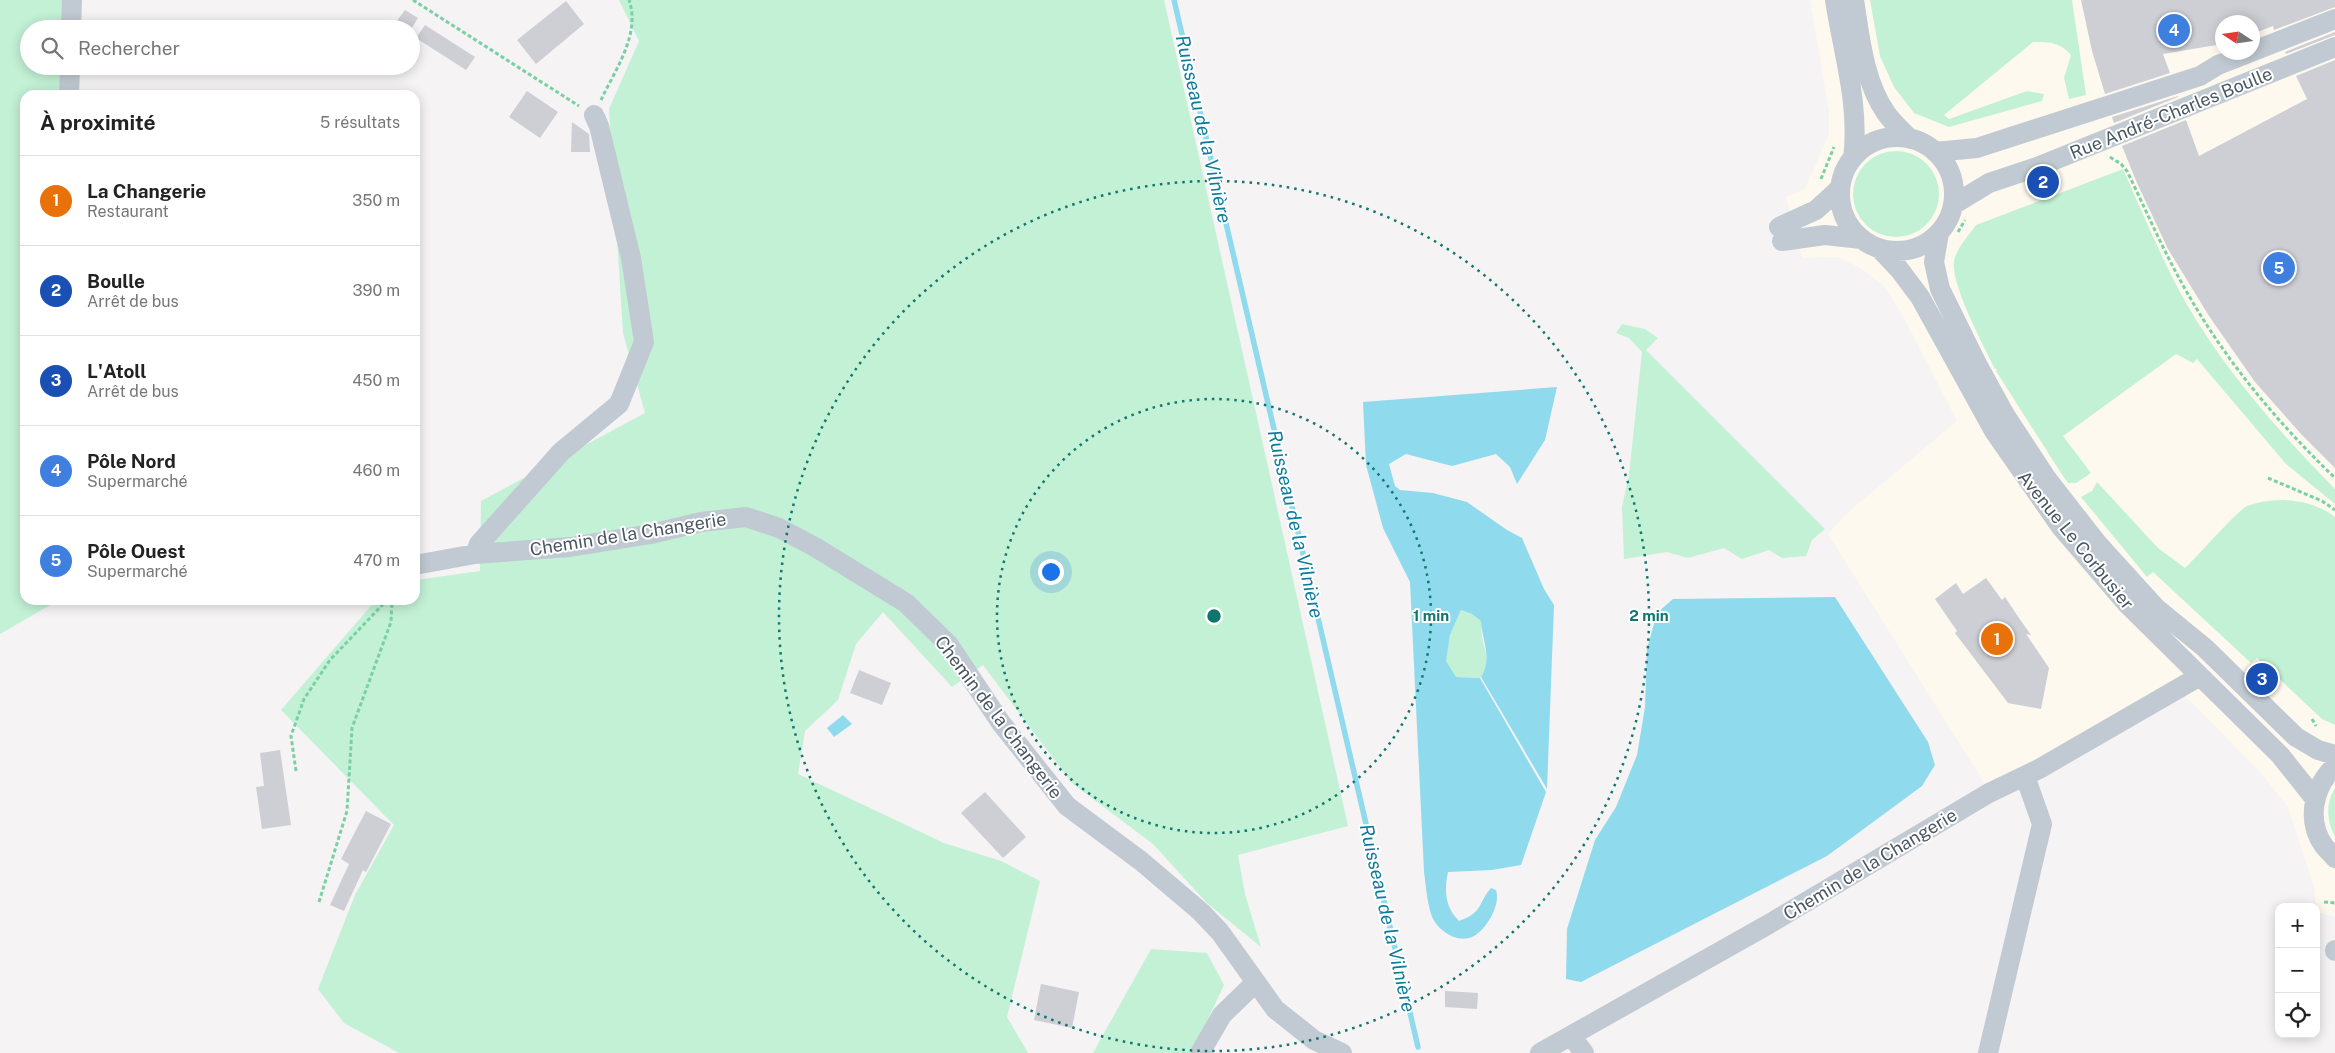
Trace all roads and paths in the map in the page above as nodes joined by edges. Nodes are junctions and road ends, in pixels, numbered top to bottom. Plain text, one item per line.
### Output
1 (72, 0) edge
2 (413, 0) edge
3 (629, 0) edge
4 (1835, 0) edge
5 (1854, 0) edge
6 (2335, 19) edge
7 (71, 20) edge
8 (2335, 47) edge
9 (2271, 57) dead end
10 (70, 75) edge
11 (2200, 76) junction
12 (69, 90) edge
13 (594, 115) junction
14 (1910, 139) junction
15 (1935, 152) junction
16 (1853, 158) junction
17 (2110, 158) dead end
18 (1840, 188) junction
19 (1961, 210) junction
20 (1946, 236) junction
21 (1861, 239) junction
22 (1880, 249) junction
23 (2268, 478) dead end
24 (2335, 478) edge
25 (2335, 510) edge
26 (475, 554) junction
27 (420, 564) edge
28 (382, 605) edge
29 (392, 605) edge
30 (2200, 676) junction
31 (2335, 755) edge
32 (2335, 766) edge
33 (296, 772) dead end
34 (2025, 776) junction
35 (2315, 799) junction
36 (2335, 858) edge
37 (320, 902) dead end
38 (2324, 902) dead end
39 (2335, 903) edge
40 (1255, 983) junction
41 (1572, 1037) junction
42 (1310, 1046) edge
43 (1200, 1053) edge
44 (1342, 1053) edge
45 (1540, 1053) edge
46 (1584, 1053) edge
47 (1988, 1053) edge

1 - 7 street
2 - 13 path
3 - 13 path
4 - 16 street
5 - 14 street
6 - 11 street, Rue André-Charles Boulle
8 - 19 street, Rue André-Charles Boulle
9 - 11 street
10 - 12 street
11 - 15 street, Rue André-Charles Boulle
13 - 26 street
14 - 15 street
14 - 16 street
15 - 19 street
16 - 18 street
17 - 24 path
18 - 21 street
18 - 21 street
19 - 20 path
19 - 20 street
20 - 22 street
20 - 31 street, Avenue Le Corbusier
21 - 22 street
22 - 30 street, Avenue Le Corbusier
23 - 25 path
26 - 27 street, Chemin de la Changerie
26 - 40 street, Chemin de la Changerie
28 - 33 path
29 - 37 path
30 - 34 street, Chemin de la Changerie
30 - 35 street, Avenue Le Corbusier
32 - 35 street
34 - 41 street, Chemin de la Changerie
34 - 47 street
35 - 36 street
38 - 39 path
40 - 42 street, Chemin de la Changerie
40 - 43 street
41 - 45 street, Chemin de la Changerie
41 - 46 street
42 - 44 street, Chemin de la Changerie

